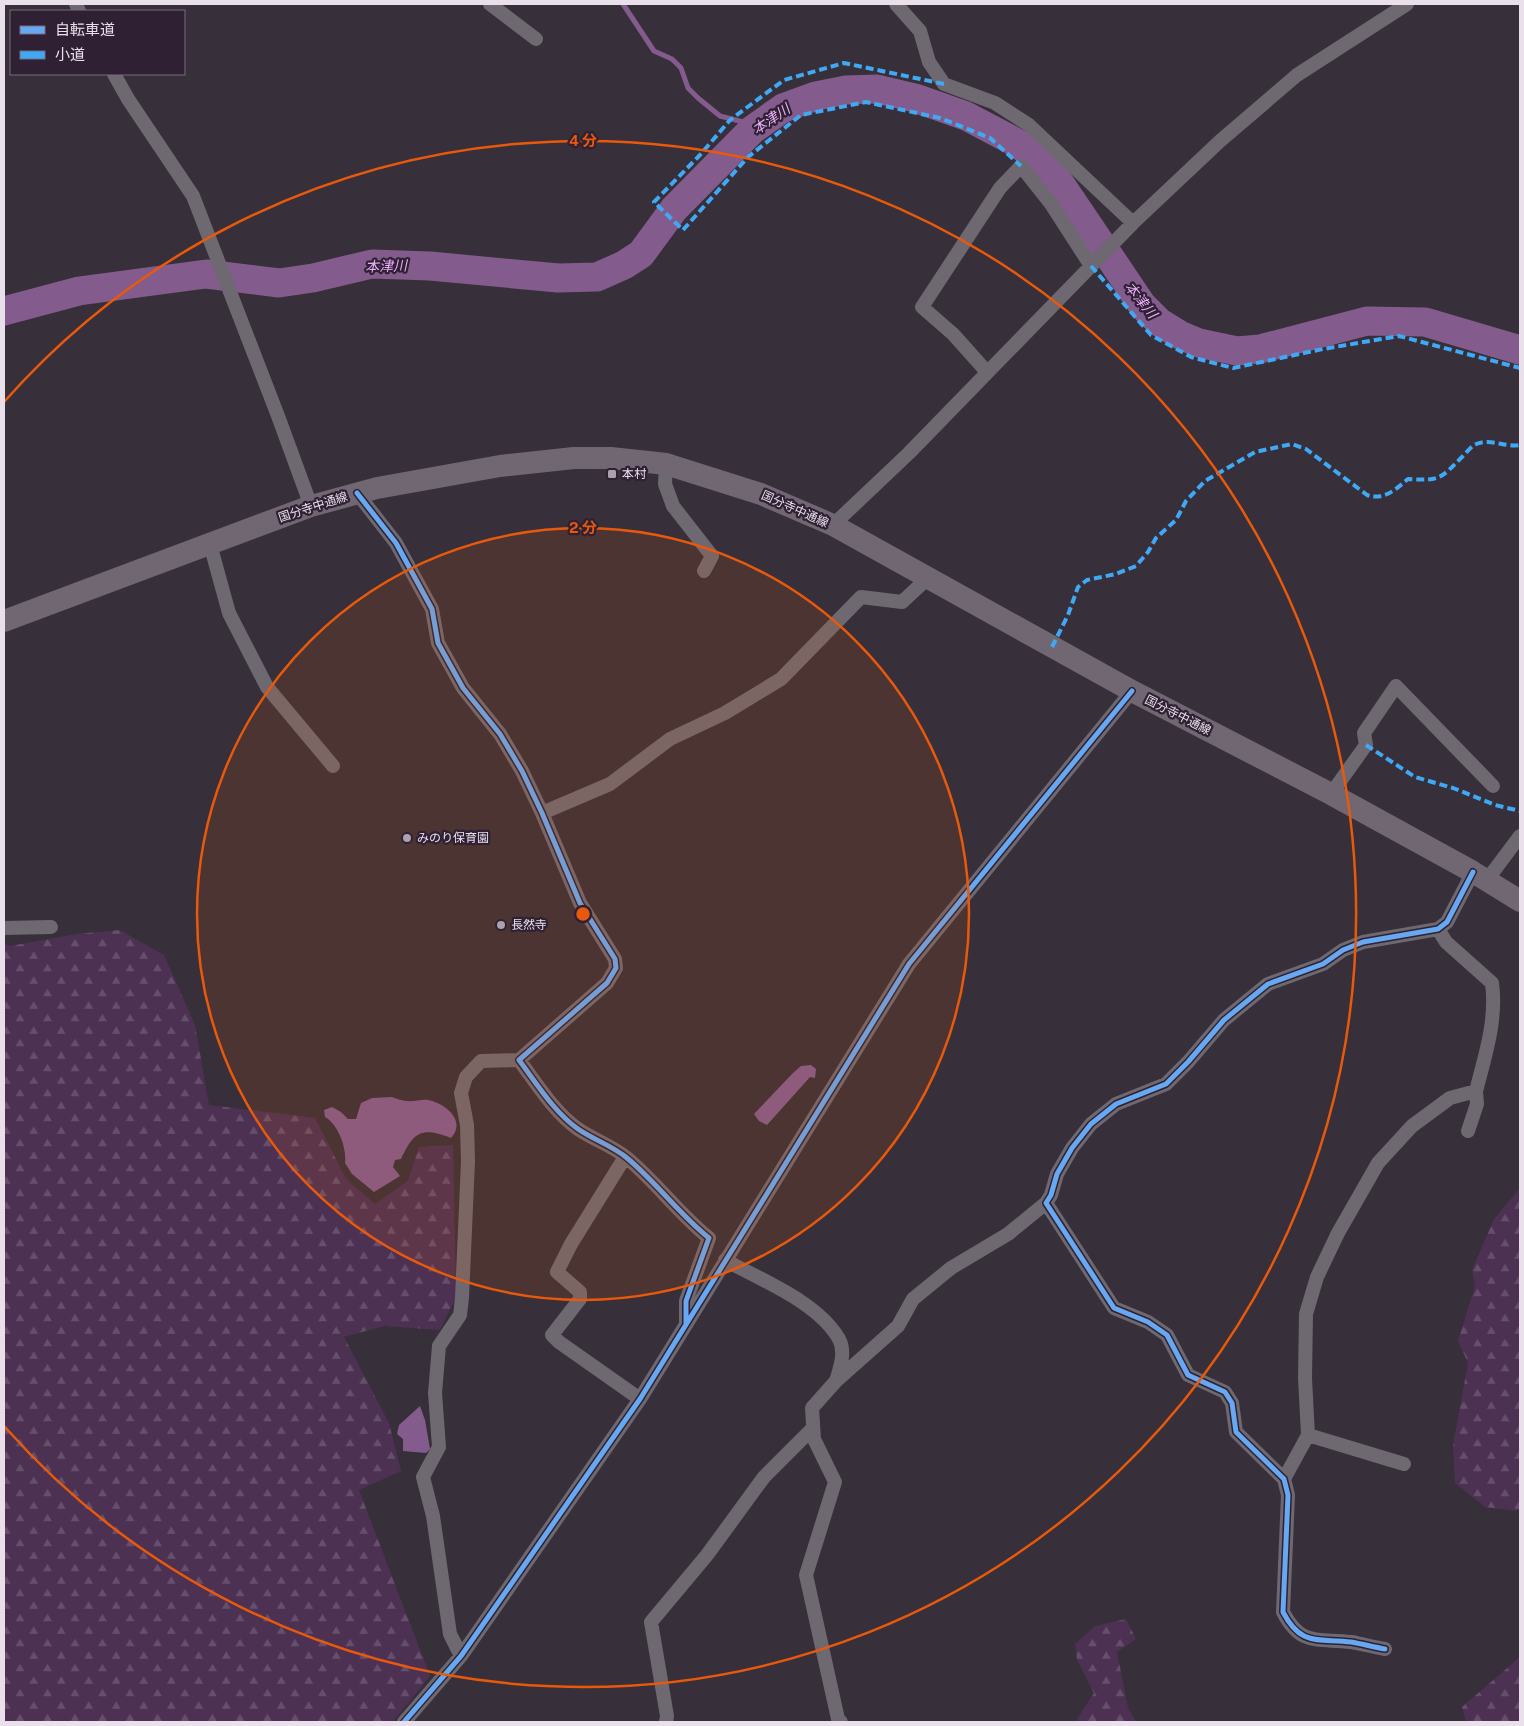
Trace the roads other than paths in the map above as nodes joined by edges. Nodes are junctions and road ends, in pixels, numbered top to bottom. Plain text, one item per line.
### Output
1 (490, 4) edge
2 (896, 4) edge
3 (1407, 4) edge
4 (536, 39) dead end
5 (115, 75) edge
6 (1133, 223) junction
7 (1094, 263) junction
8 (987, 372) junction
9 (666, 464) junction
10 (357, 493) junction
11 (311, 506) junction
12 (833, 526) junction
13 (210, 544) junction
14 (704, 571) dead end
15 (928, 578) junction
16 (4, 621) edge
17 (1132, 691) junction
18 (333, 766) dead end
19 (1493, 786) dead end
20 (1331, 794) junction
21 (542, 813) junction
22 (1520, 836) edge
23 (1480, 876) junction
24 (1520, 901) edge
25 (51, 927) dead end
26 (4, 928) edge
27 (1438, 929) junction
28 (520, 1060) junction
29 (1476, 1091) junction
30 (1468, 1132) dead end
31 (625, 1157) junction
32 (1046, 1202) junction
33 (725, 1260) junction
34 (686, 1323) junction
35 (836, 1381) junction
36 (640, 1399) junction
37 (813, 1428) junction
38 (1308, 1435) junction
39 (1404, 1464) dead end
40 (1284, 1479) junction
41 (1385, 1649) dead end
42 (461, 1656) junction
43 (404, 1722) edge
44 (666, 1722) edge
45 (841, 1722) edge

1 - 4 street
2 - 6 street
3 - 6 street
5 - 11 street
6 - 7 street
7 - 8 street
7 - 8 street
8 - 12 street
9 - 10 main road, 国分寺中通線
9 - 12 main road, 国分寺中通線
9 - 14 street
10 - 11 main road, 国分寺中通線
10 - 21 street
11 - 13 main road, 国分寺中通線
12 - 15 main road, 国分寺中通線
13 - 16 main road, 国分寺中通線
13 - 18 street
15 - 17 main road, 国分寺中通線
15 - 21 street
17 - 20 main road, 国分寺中通線
17 - 33 street
19 - 20 street
20 - 23 main road, 国分寺中通線
21 - 28 street
22 - 23 street
23 - 24 main road, 国分寺中通線
23 - 27 street
25 - 26 street
27 - 29 street
27 - 32 street
28 - 31 street
28 - 42 street
29 - 30 street
29 - 38 street
31 - 34 street
31 - 36 street
32 - 35 street
32 - 40 street
33 - 34 street
33 - 35 street
34 - 36 street
35 - 37 street
36 - 42 street
37 - 44 street
37 - 45 street
38 - 39 street
38 - 40 street
40 - 41 street
42 - 43 street

